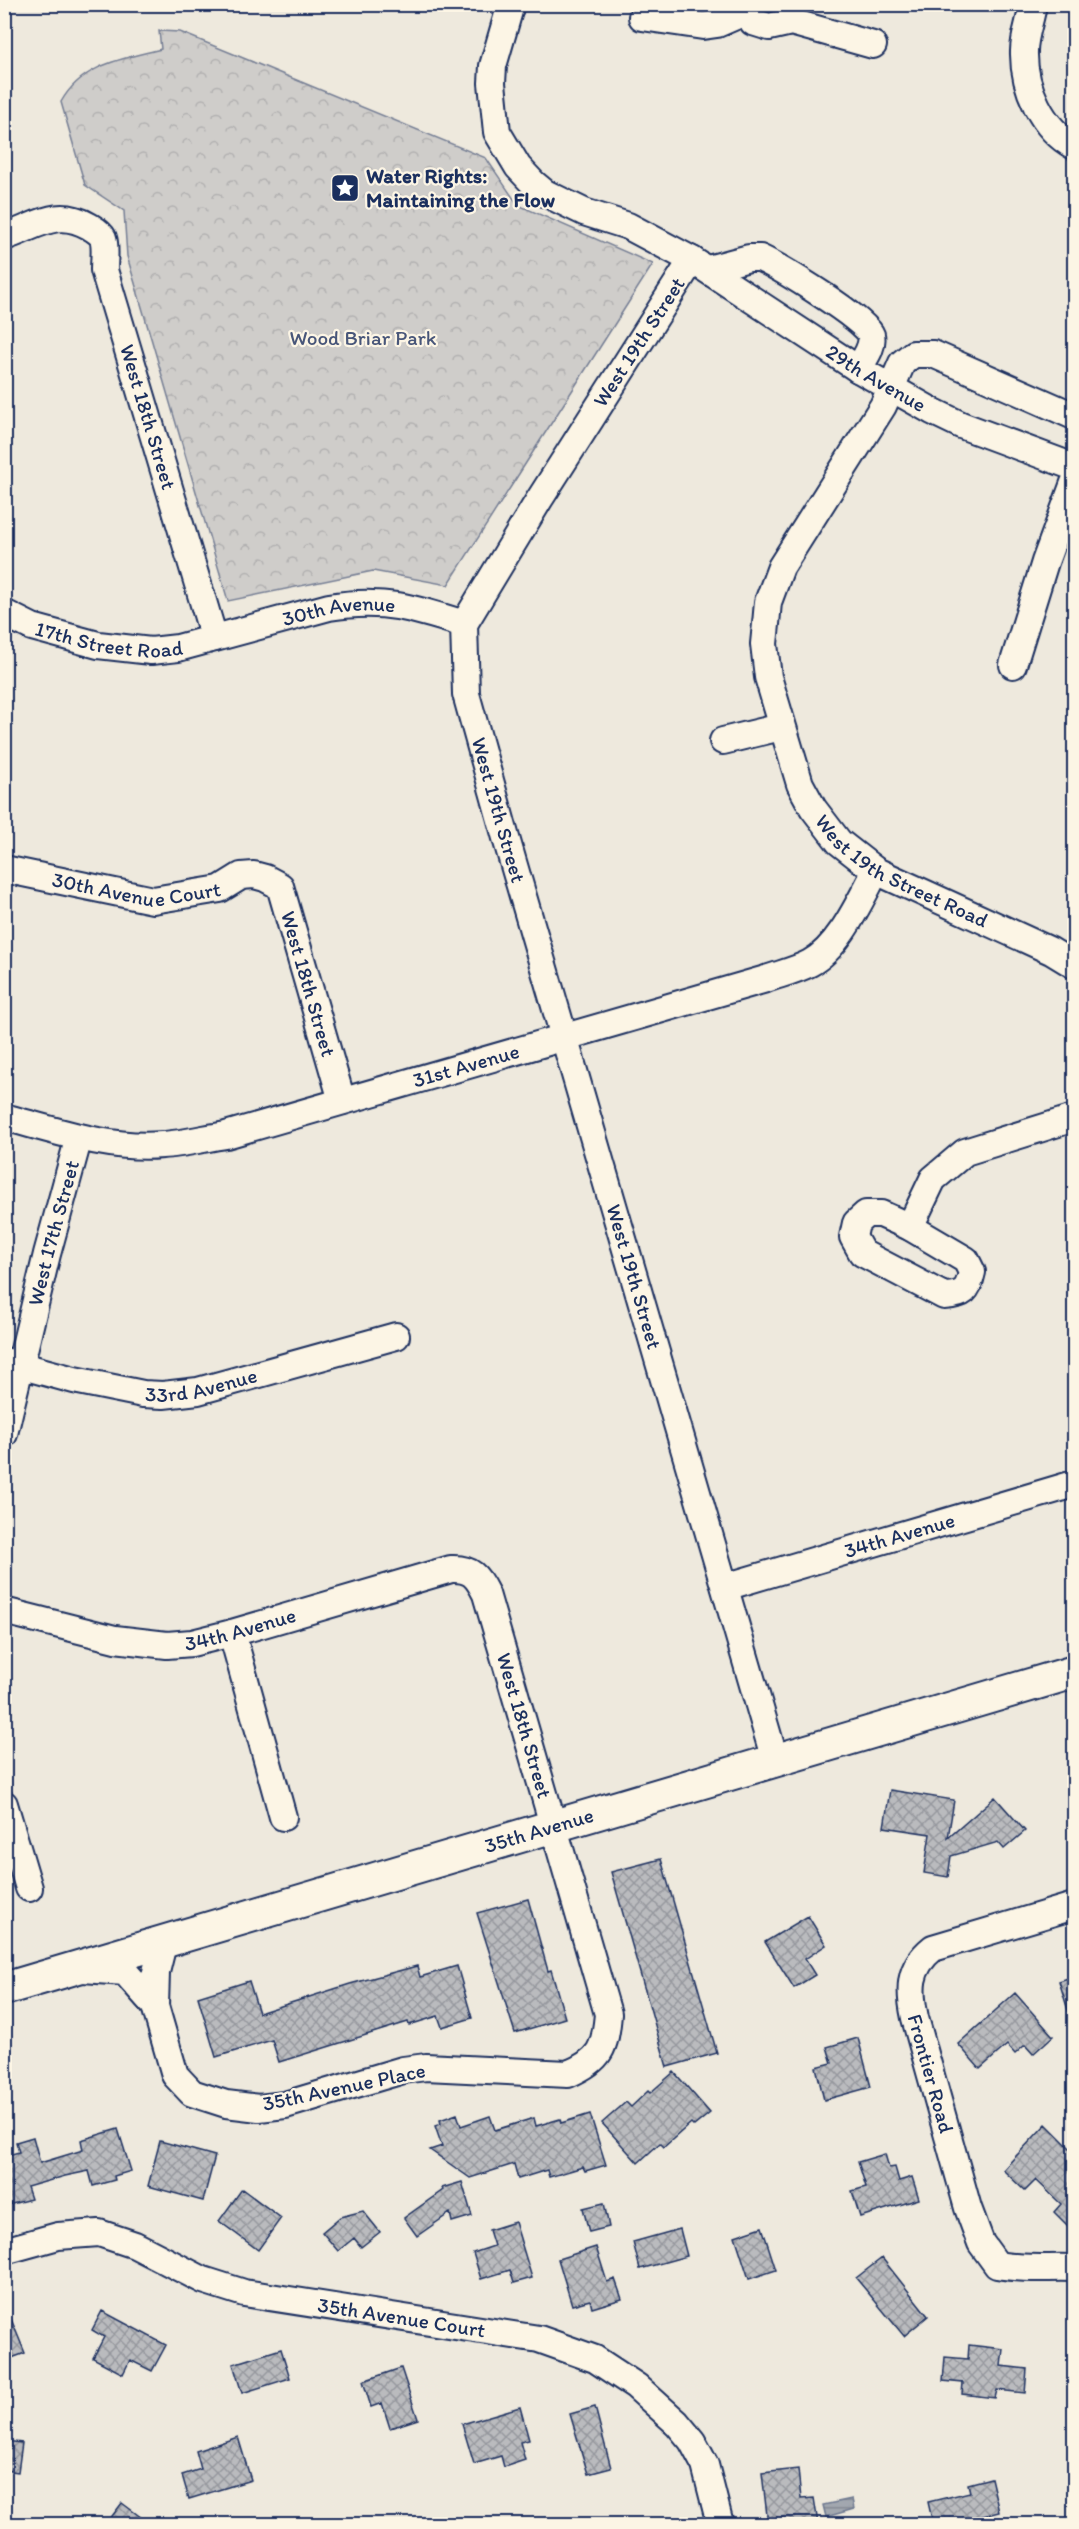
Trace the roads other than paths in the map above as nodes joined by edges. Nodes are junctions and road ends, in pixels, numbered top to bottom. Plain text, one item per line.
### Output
1 (511, 4) edge
2 (1033, 4) edge
3 (747, 8) edge
4 (794, 13) edge
5 (642, 17) dead end
6 (873, 45) dead end
7 (1074, 146) edge
8 (4, 237) edge
9 (700, 264) junction
10 (858, 369) junction
11 (890, 387) junction
12 (1074, 416) edge
13 (1074, 467) edge
14 (1074, 483) edge
15 (4, 613) edge
16 (464, 624) junction
17 (214, 638) junction
18 (1013, 665) dead end
19 (781, 727) junction
20 (723, 741) dead end
21 (4, 869) edge
22 (876, 871) junction
23 (265, 878) joint
24 (1074, 965) edge
25 (564, 1036) junction
26 (342, 1101) junction
27 (4, 1117) edge
28 (1074, 1118) edge
29 (79, 1137) junction
30 (909, 1227) dead end
31 (396, 1336) dead end
32 (13, 1363) edge
33 (4, 1434) edge
34 (1074, 1484) edge
35 (472, 1572) joint
36 (725, 1587) junction
37 (4, 1611) edge
38 (232, 1633) junction
39 (1074, 1672) edge
40 (775, 1760) junction
41 (4, 1804) edge
42 (284, 1817) dead end
43 (552, 1826) junction
44 (29, 1888) dead end
45 (1074, 1906) edge
46 (164, 1940) junction
47 (77, 1968) junction
48 (4, 1989) edge
49 (155, 2006) junction
50 (599, 2055) joint
51 (4, 2251) edge
52 (1074, 2268) edge
53 (720, 2524) edge

1 - 9 street, West 19th Street
2 - 7 street
3 - 4 street
3 - 5 street
4 - 6 street
8 - 17 street, West 18th Street
9 - 10 street, 29th Avenue
9 - 10 street
9 - 16 street, West 19th Street
10 - 11 street, 29th Avenue
11 - 12 street, West 19th Street Road
11 - 13 street, 29th Avenue
11 - 19 street, West 19th Street Road
14 - 18 street
15 - 17 street, 17th Street Road
16 - 17 street, 30th Avenue
16 - 25 street, West 19th Street
19 - 20 street
19 - 22 street, West 19th Street Road
21 - 23 street, 30th Avenue Court
22 - 24 street, West 19th Street Road
22 - 25 street, 31st Avenue
23 - 26 street, West 18th Street
25 - 26 street, 31st Avenue
25 - 36 street, West 19th Street
26 - 29 street, 31st Avenue
27 - 29 street, 31st Avenue
28 - 30 street
29 - 32 street, West 17th Street
31 - 32 street, 33rd Avenue
32 - 33 street, West 17th Street
34 - 36 street, 34th Avenue
35 - 38 street, 34th Avenue
35 - 43 street, West 18th Street
36 - 40 street, West 19th Street
37 - 38 street, 34th Avenue
38 - 42 street
39 - 40 main road, 35th Avenue
40 - 43 main road, 35th Avenue
41 - 44 street
43 - 46 main road, 35th Avenue
43 - 50 street, West 18th Street
45 - 52 street, Frontier Road
46 - 47 main road, 35th Avenue
46 - 49 street
47 - 48 main road, 35th Avenue
47 - 49 street
49 - 50 street, 35th Avenue Place
51 - 53 street, 35th Avenue Court

